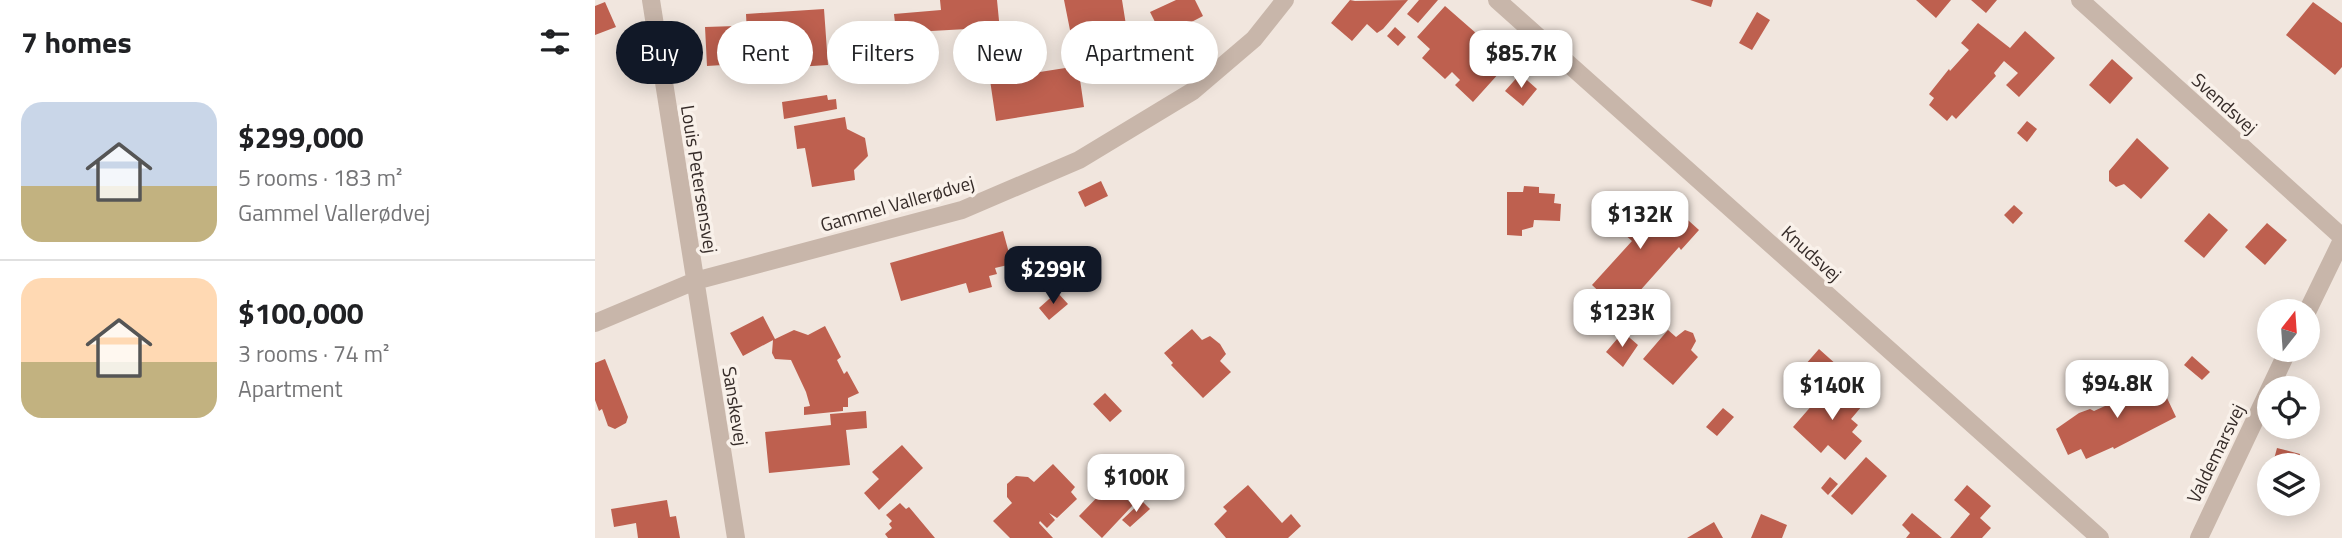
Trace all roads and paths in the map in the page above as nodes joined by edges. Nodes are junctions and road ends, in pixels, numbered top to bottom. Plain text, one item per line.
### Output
1 (651, 0) edge
2 (1285, 0) edge
3 (1497, 0) edge
4 (2080, 0) edge
5 (2342, 239) edge
6 (695, 281) junction
7 (2313, 299) edge
8 (595, 323) edge
9 (2282, 362) edge
10 (736, 538) edge
11 (2100, 538) edge
12 (2199, 538) edge

1 - 6 street, Louis Petersensvej
2 - 6 street, Gammel Vallerødvej
3 - 11 street, Knudsvej
4 - 5 street, Svendsvej
5 - 7 street
6 - 8 street, Gammel Vallerødvej
6 - 10 street, Sanskevej
9 - 12 street, Valdemarsvej

